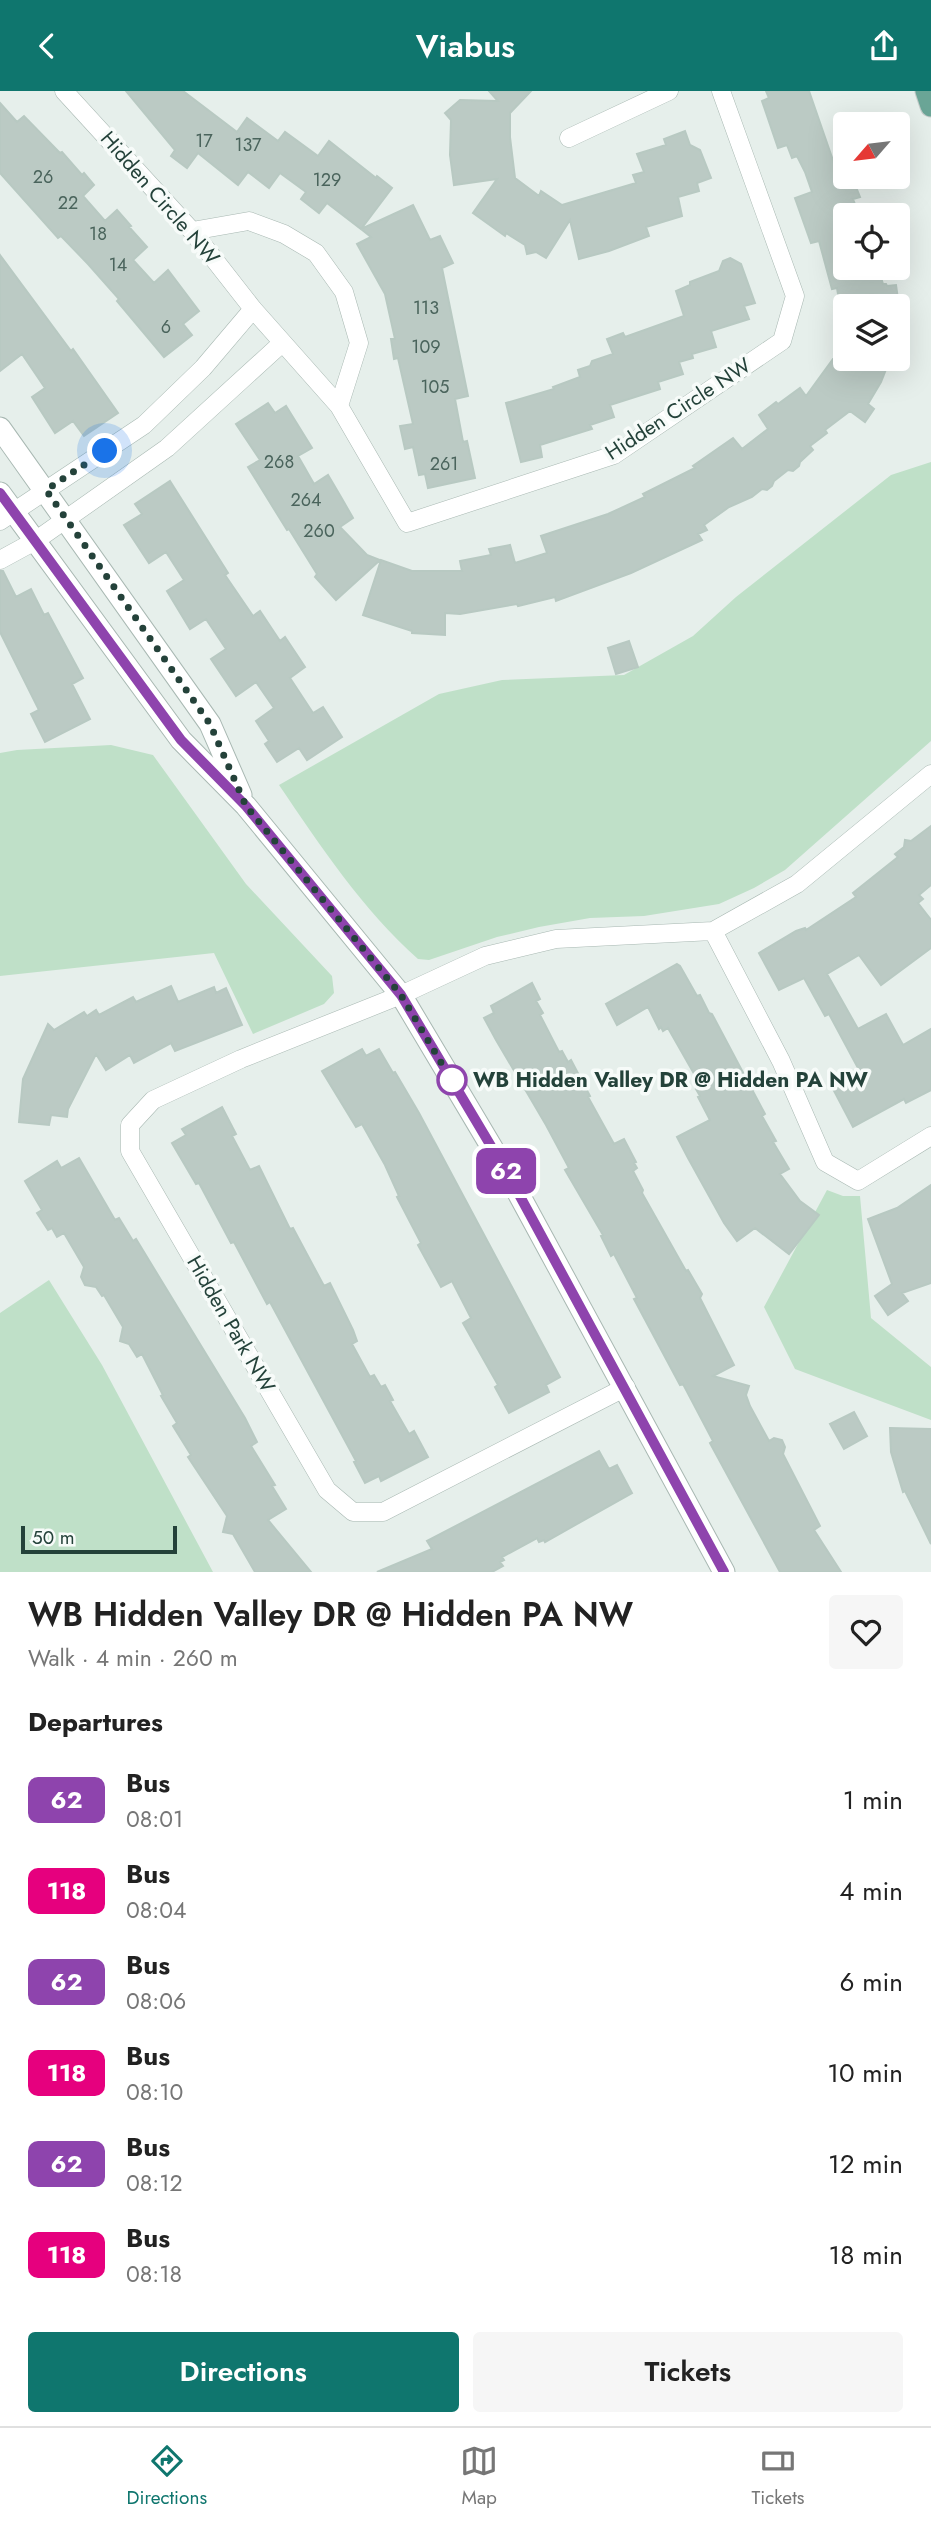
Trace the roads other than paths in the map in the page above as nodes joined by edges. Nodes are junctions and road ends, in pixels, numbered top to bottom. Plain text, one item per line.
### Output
1 (64, 91) edge
2 (668, 91) edge
3 (721, 91) edge
4 (926, 91) edge
5 (931, 106) edge
6 (569, 138) dead end
7 (192, 231) junction
8 (253, 309) junction
9 (282, 344) junction
10 (339, 407) junction
11 (0, 428) edge
12 (46, 490) junction
13 (0, 493) edge
14 (7, 517) edge
15 (66, 519) junction
16 (35, 541) junction
17 (0, 560) edge
18 (931, 774) edge
19 (246, 806) junction
20 (713, 931) junction
21 (401, 995) junction
22 (931, 1136) edge
23 (625, 1387) junction
24 (724, 1572) edge

1 - 7 street, Hidden Circle NW
2 - 6 street
3 - 10 street, Hidden Circle NW
4 - 5 main road
7 - 8 street, Hidden Circle NW
7 - 10 street
8 - 9 street, Hidden Circle NW
8 - 12 street
9 - 10 street, Hidden Circle NW
9 - 15 street
11 - 12 street
12 - 14 street
12 - 15 street
13 - 14 street
14 - 16 street
15 - 16 street
15 - 19 street
16 - 17 street
16 - 19 street
18 - 20 street
19 - 21 street
20 - 21 street, Hidden Park NW
20 - 22 street
21 - 23 street
21 - 23 street, Hidden Park NW
23 - 24 street

